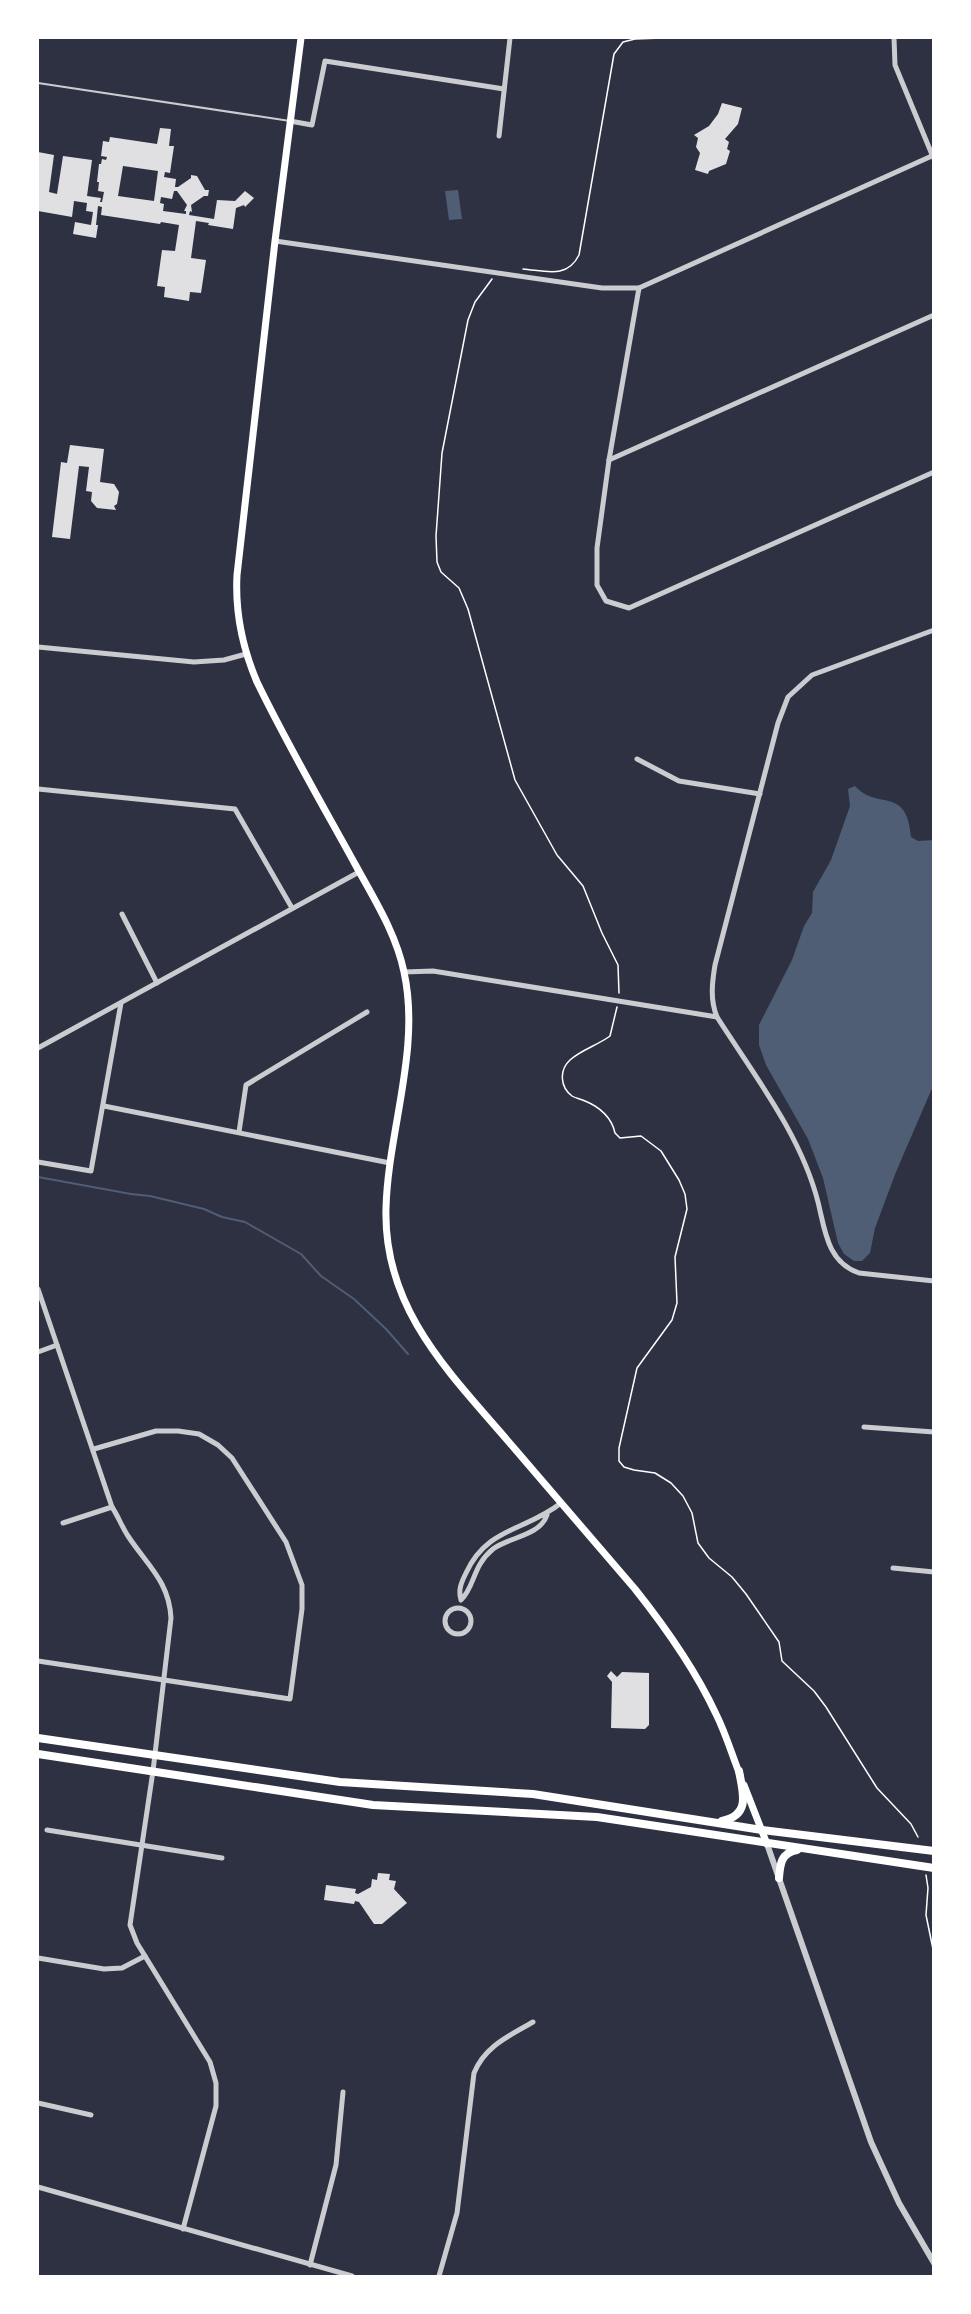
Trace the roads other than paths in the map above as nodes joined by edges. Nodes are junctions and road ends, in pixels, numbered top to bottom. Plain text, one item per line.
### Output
1 (301, 38) edge
2 (510, 38) edge
3 (894, 38) edge
4 (38, 83) edge
5 (504, 89) junction
6 (290, 121) junction
7 (499, 136) dead end
8 (933, 156) edge
9 (275, 241) junction
10 (639, 288) junction
11 (933, 315) edge
12 (609, 460) junction
13 (933, 472) edge
14 (933, 630) edge
15 (38, 647) edge
16 (246, 654) junction
17 (637, 759) dead end
18 (38, 789) edge
19 (760, 794) junction
20 (360, 872) junction
21 (292, 908) junction
22 (122, 914) dead end
23 (404, 972) junction
24 (157, 983) junction
25 (121, 1003) junction
26 (367, 1012) dead end
27 (717, 1017) junction
28 (38, 1048) edge
29 (104, 1106) junction
30 (239, 1131) junction
31 (38, 1162) edge
32 (390, 1163) junction
33 (933, 1281) edge
34 (38, 1290) edge
35 (57, 1345) junction
36 (38, 1352) edge
37 (864, 1427) dead end
38 (933, 1432) edge
39 (94, 1449) junction
40 (561, 1503) junction
41 (112, 1507) junction
42 (546, 1515) junction
43 (533, 1521) junction
44 (63, 1522) dead end
45 (538, 1527) junction
46 (483, 1547) junction
47 (489, 1553) junction
48 (893, 1568) dead end
49 (933, 1572) edge
50 (461, 1600) junction
51 (459, 1608) junction
52 (38, 1661) edge
53 (162, 1680) junction
54 (38, 1738) edge
55 (38, 1754) edge
56 (155, 1756) junction
57 (153, 1771) junction
58 (739, 1771) junction
59 (715, 1822) junction
60 (47, 1830) dead end
61 (762, 1830) junction
62 (767, 1844) junction
63 (142, 1845) junction
64 (805, 1850) junction
65 (933, 1851) edge
66 (222, 1858) dead end
67 (933, 1868) edge
68 (779, 1878) junction
69 (145, 1956) junction
70 (38, 1958) edge
71 (533, 2022) dead end
72 (343, 2092) dead end
73 (38, 2103) edge
74 (91, 2115) dead end
75 (38, 2187) edge
76 (183, 2229) junction
77 (933, 2263) edge
78 (310, 2265) junction
79 (352, 2277) edge
80 (440, 2277) edge

1 - 6 main road
2 - 5 street
3 - 8 street
4 - 6 lane
5 - 6 street
5 - 7 street
6 - 9 main road
8 - 10 street
9 - 10 street
9 - 16 main road
10 - 12 street
11 - 12 street
12 - 13 street
14 - 19 street
15 - 16 street
16 - 20 main road
17 - 19 street
18 - 21 street
19 - 27 street
20 - 21 street
20 - 23 main road
21 - 24 street
22 - 24 street
23 - 27 street
23 - 32 main road
24 - 25 street
25 - 28 street
25 - 29 street
26 - 30 street
27 - 33 street
29 - 30 street
29 - 31 street
30 - 32 street
32 - 40 main road
34 - 35 street
35 - 36 street
35 - 39 street
37 - 38 street
39 - 41 street
39 - 53 street
40 - 42 street
40 - 58 main road
41 - 44 street
41 - 53 street
42 - 43 street
42 - 45 street
43 - 45 street
43 - 46 street
45 - 47 street
46 - 47 street
46 - 50 street
47 - 50 street
48 - 49 street
50 - 51 street
51 - 51 street
52 - 53 street
53 - 56 street
54 - 56 main road
55 - 57 main road
56 - 57 street
56 - 59 main road
57 - 62 main road
57 - 63 street
58 - 59 main road
58 - 61 main road
59 - 61 main road
60 - 63 street
61 - 62 main road
61 - 65 main road
62 - 64 main road
62 - 68 street
63 - 66 street
63 - 69 street
64 - 67 main road
64 - 68 main road
68 - 77 street
69 - 70 street
69 - 76 street
71 - 80 street
72 - 78 street
73 - 74 street
75 - 76 street
76 - 78 street
78 - 79 street

